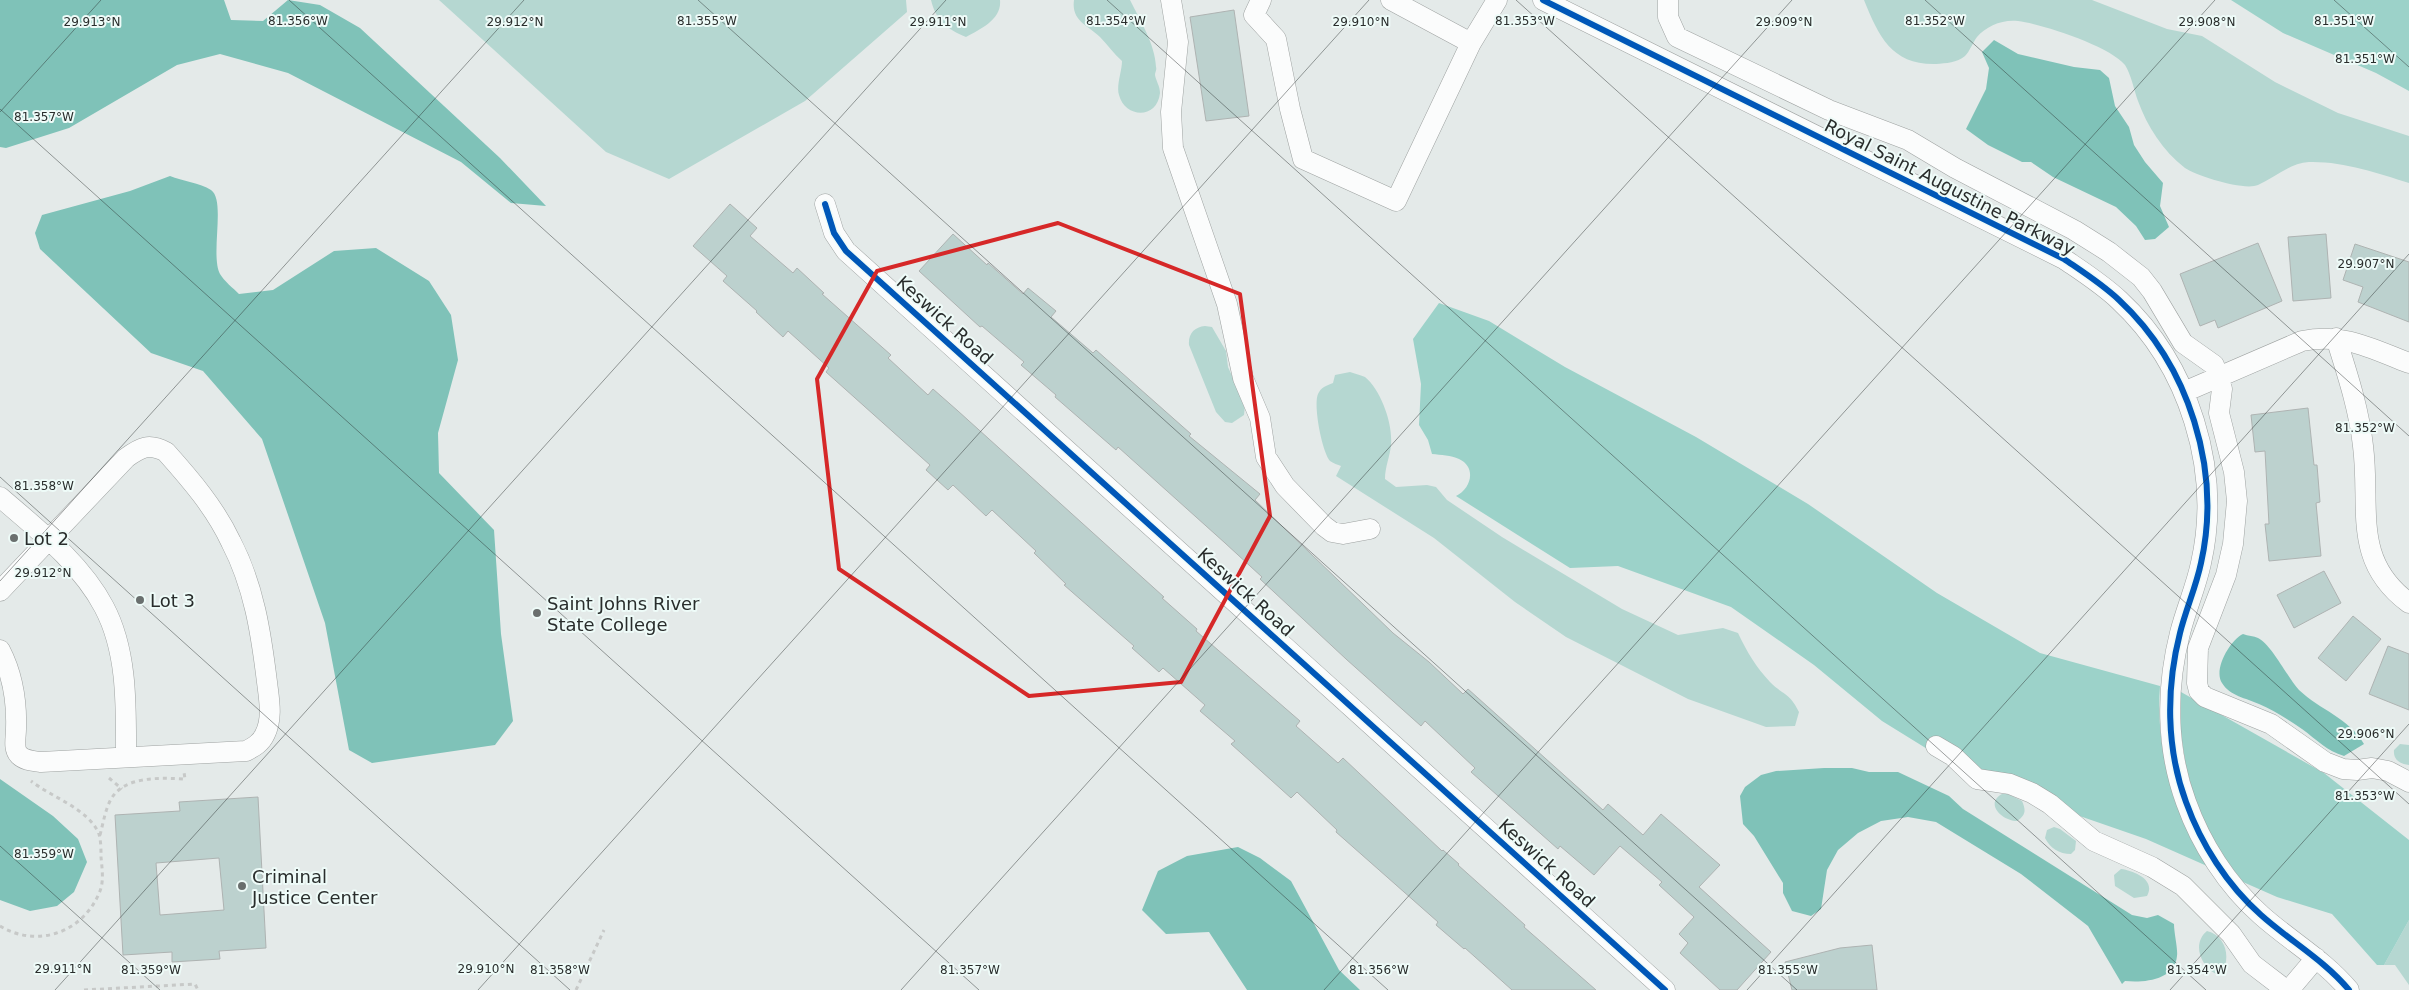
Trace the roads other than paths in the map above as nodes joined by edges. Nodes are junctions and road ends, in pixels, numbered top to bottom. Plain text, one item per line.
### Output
1 (1171, 0) edge
2 (1261, 0) edge
3 (1392, 0) edge
4 (1497, 0) edge
5 (1543, 0) edge
6 (1668, 0) edge
7 (1471, 43) junction
8 (825, 204) dead end
9 (2336, 338) junction
10 (2409, 363) edge
11 (2218, 377) junction
12 (2184, 392) junction
13 (0, 497) edge
14 (1370, 529) dead end
15 (49, 539) junction
16 (0, 591) edge
17 (2409, 603) edge
18 (0, 650) edge
19 (1936, 746) dead end
20 (126, 757) junction
21 (2409, 782) edge
22 (2316, 958) junction
23 (1665, 990) edge
24 (2287, 990) edge
25 (2349, 990) edge

1 - 14 street
2 - 7 street
3 - 7 street
4 - 7 street
5 - 12 street, Royal Saint Augustine Parkway
6 - 11 street
8 - 23 street, Keswick Road
9 - 10 street
9 - 11 street
9 - 17 street
11 - 12 street
11 - 21 street
12 - 22 street, Royal Saint Augustine Parkway
13 - 15 street
15 - 16 street
15 - 20 street
15 - 20 street
18 - 20 street
19 - 24 street
22 - 24 street
22 - 25 street, Royal Saint Augustine Parkway

